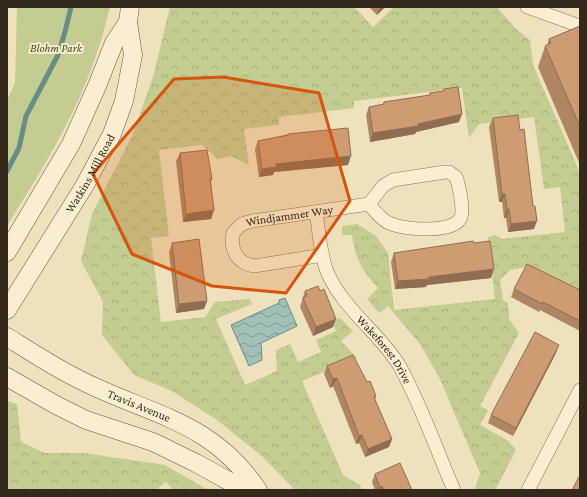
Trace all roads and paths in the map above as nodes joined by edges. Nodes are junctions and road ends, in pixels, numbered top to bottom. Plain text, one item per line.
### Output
1 (527, 7) edge
2 (129, 14) edge
3 (580, 26) edge
4 (369, 204) junction
5 (316, 212) junction
6 (7, 252) edge
7 (323, 255) junction
8 (7, 310) edge
9 (7, 337) edge
10 (7, 377) edge
11 (580, 390) edge
12 (245, 490) edge
13 (258, 490) edge
14 (454, 490) edge
15 (528, 490) edge

1 - 3 street
2 - 6 street, Watkins Mill Road
2 - 8 street, Watkins Mill Road
4 - 4 street
4 - 5 street, Windjammer Way
5 - 7 street, Wakeforest Drive
5 - 7 street, Windjammer Way
7 - 14 street, Wakeforest Drive
9 - 13 street, Travis Avenue
10 - 12 street
11 - 15 street

